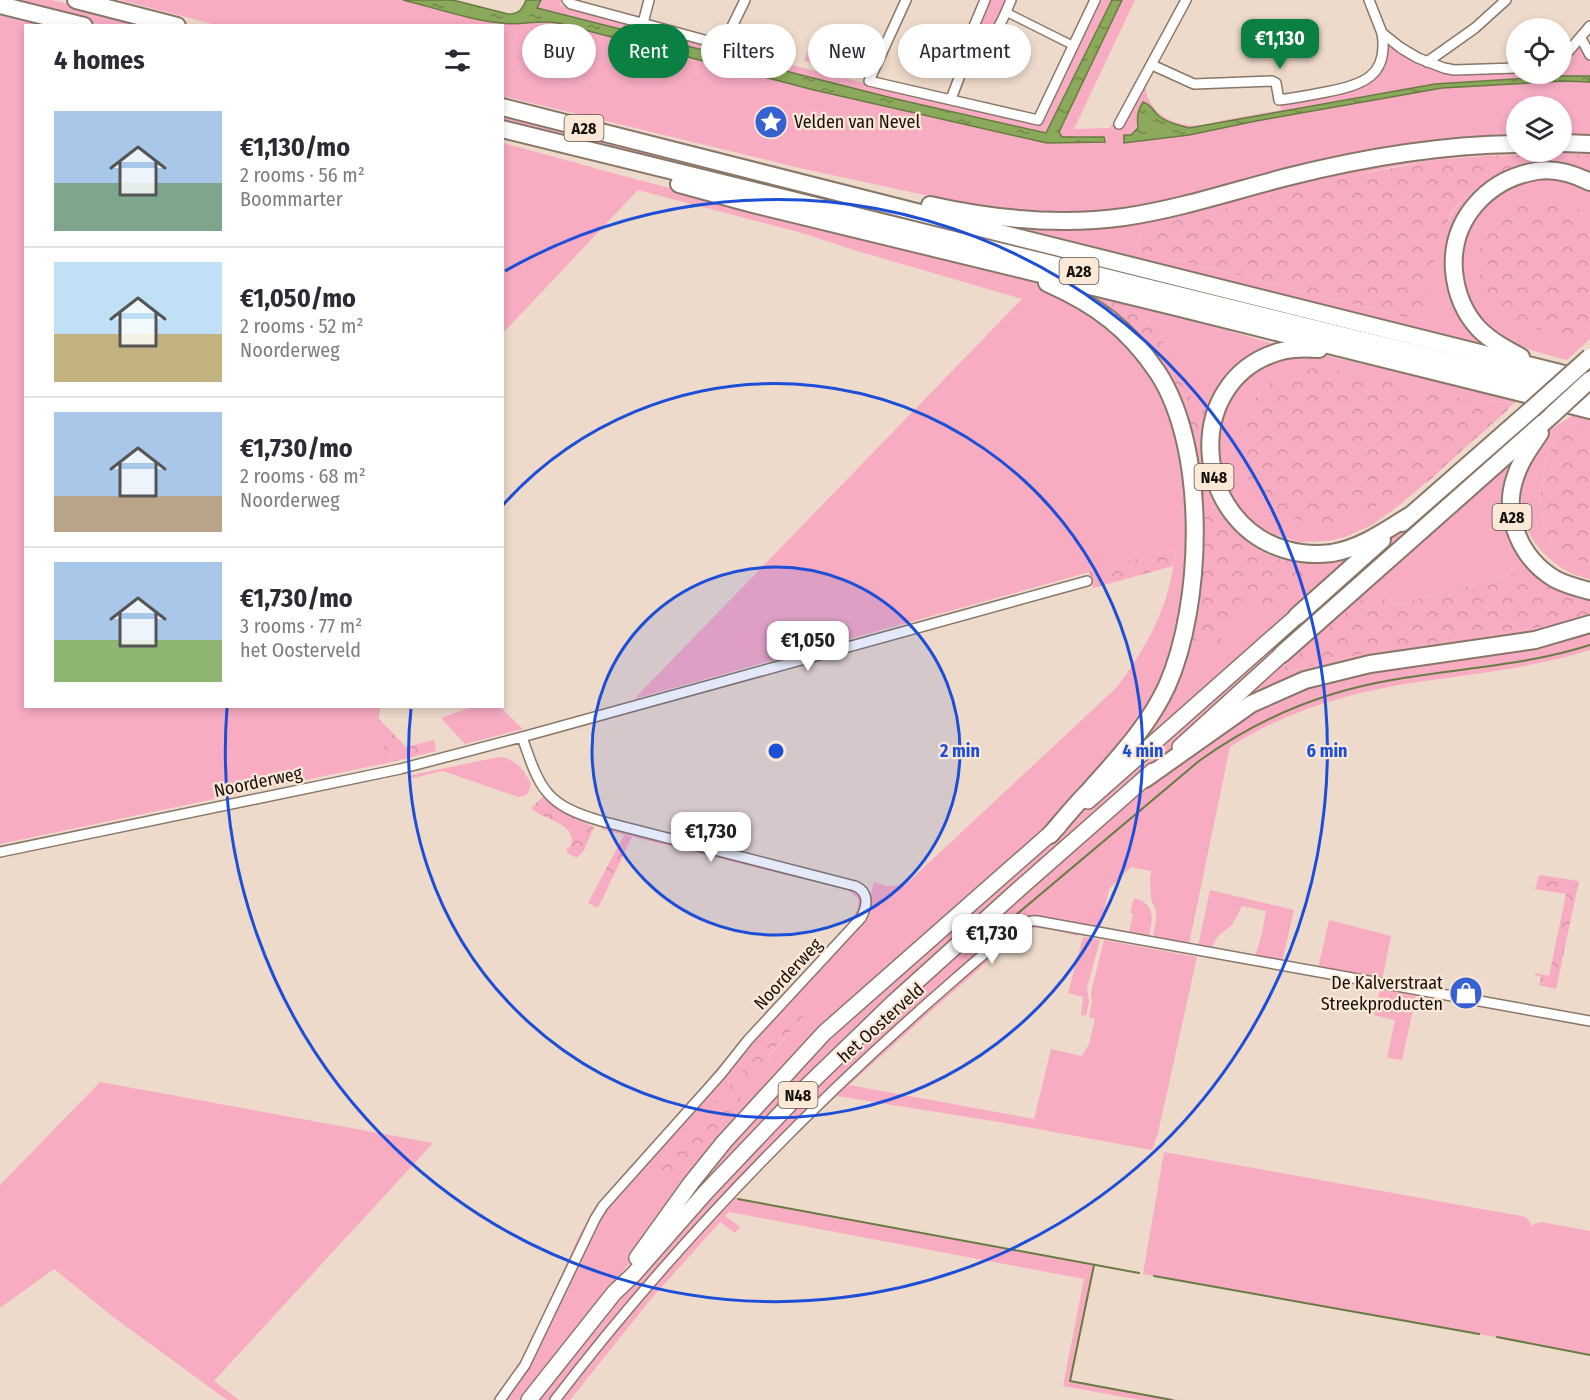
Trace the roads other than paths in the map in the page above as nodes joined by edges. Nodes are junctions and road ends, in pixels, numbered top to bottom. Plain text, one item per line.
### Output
1 (76, 0) edge
2 (567, 0) edge
3 (649, 0) edge
4 (745, 0) edge
5 (906, 0) edge
6 (984, 0) edge
7 (1011, 0) edge
8 (1095, 0) edge
9 (1186, 0) edge
10 (1369, 0) edge
11 (1506, 0) edge
12 (0, 5) edge
13 (1006, 12) junction
14 (643, 23) junction
15 (76, 24) edge
16 (169, 24) edge
17 (974, 24) edge
18 (1000, 24) edge
19 (1590, 26) edge
20 (1382, 33) junction
21 (1581, 38) junction
22 (1074, 46) junction
23 (1572, 48) edge
24 (1590, 55) edge
25 (1427, 62) junction
26 (1152, 65) junction
27 (1506, 68) edge
28 (959, 78) edge
29 (951, 99) junction
30 (504, 108) edge
31 (1119, 124) dead end
32 (504, 130) edge
33 (1572, 143) edge
34 (1590, 144) edge
35 (1506, 145) edge
36 (568, 146) junction
37 (792, 180) junction
38 (1590, 182) edge
39 (1011, 267) junction
40 (1362, 353) junction
41 (1590, 357) edge
42 (1558, 372) junction
43 (1590, 380) edge
44 (1590, 396) edge
45 (1590, 410) edge
46 (1553, 414) junction
47 (1409, 516) junction
48 (1087, 581) dead end
49 (1590, 591) edge
50 (1297, 615) joint
51 (1590, 624) edge
52 (1282, 654) joint
53 (522, 737) junction
54 (1145, 779) junction
55 (1050, 835) junction
56 (0, 852) edge
57 (1590, 1021) edge
58 (614, 1293) junction
59 (500, 1400) edge
60 (529, 1400) edge
61 (555, 1400) edge

1 - 16 highway
2 - 14 street
3 - 14 street
4 - 14 street
5 - 29 street
6 - 17 street
7 - 13 street
8 - 22 street
9 - 26 street
10 - 20 street
11 - 25 street
12 - 15 highway
13 - 18 street
13 - 22 street
19 - 21 street
20 - 25 street
20 - 26 street
21 - 23 street
21 - 24 street
22 - 29 street
25 - 27 street
26 - 31 street
28 - 29 street
30 - 37 highway, A28
32 - 36 highway, A28
33 - 34 highway
35 - 37 highway, A28
36 - 39 highway, A28
36 - 44 highway, A28
37 - 42 highway, A28
38 - 42 highway, A28
39 - 40 highway, A28
39 - 55 highway, A28
40 - 45 highway, A28
40 - 47 highway, N48
41 - 47 highway, N48, bridge
42 - 43 highway, A28
43 - 46 highway, A28, bridge
46 - 49 highway, A28
46 - 52 highway, N48
47 - 50 highway, N48
48 - 53 street, Noorderweg
50 - 55 highway, N48
51 - 54 highway, N48
52 - 54 highway, N48
53 - 56 street, Noorderweg
53 - 59 street, Noorderweg
54 - 58 highway, N48
55 - 58 highway, N48
57 - 61 street, het Oosterveld
58 - 60 highway, N48

